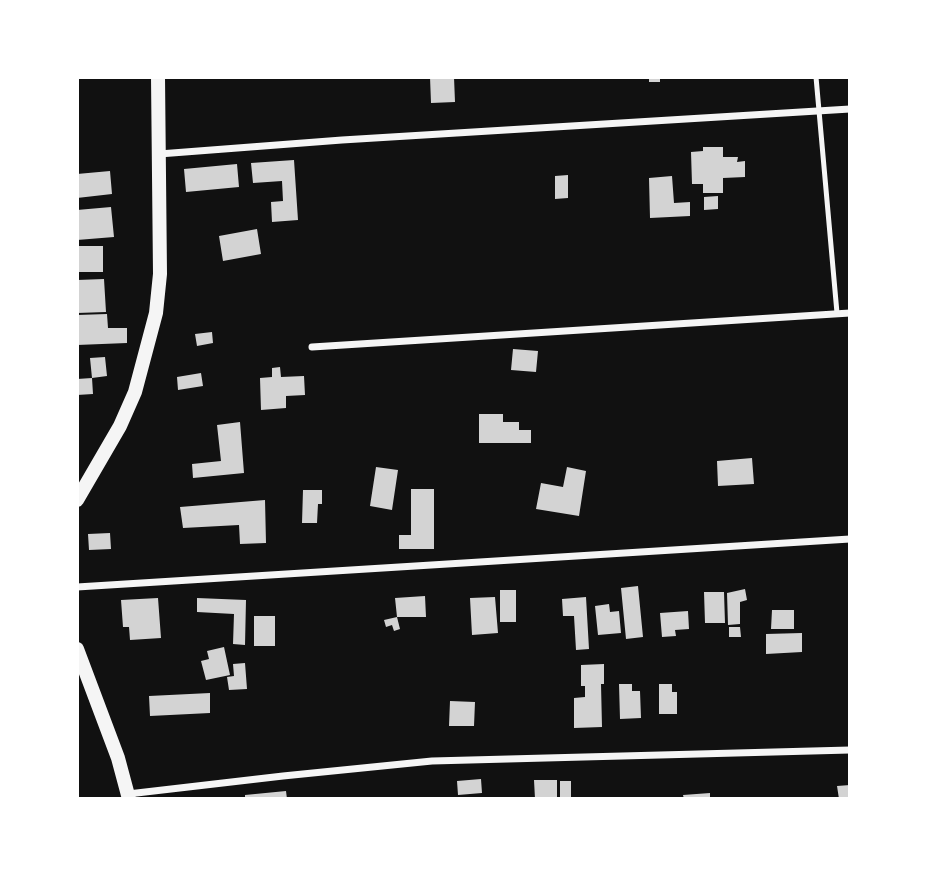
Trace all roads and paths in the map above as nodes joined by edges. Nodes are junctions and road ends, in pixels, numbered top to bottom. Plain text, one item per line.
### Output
1 (158, 77) edge
2 (816, 77) edge
3 (850, 109) edge
4 (819, 111) junction
5 (159, 154) junction
6 (837, 313) junction
7 (850, 313) edge
8 (312, 347) dead end
9 (77, 500) edge
10 (850, 539) edge
11 (77, 587) edge
12 (77, 649) edge
13 (850, 750) edge
14 (129, 796) edge

1 - 5 main road
2 - 4 lane
3 - 4 street
4 - 5 street
4 - 6 lane
5 - 9 main road
6 - 7 street
6 - 8 street
10 - 11 street
12 - 14 main road
13 - 14 street

